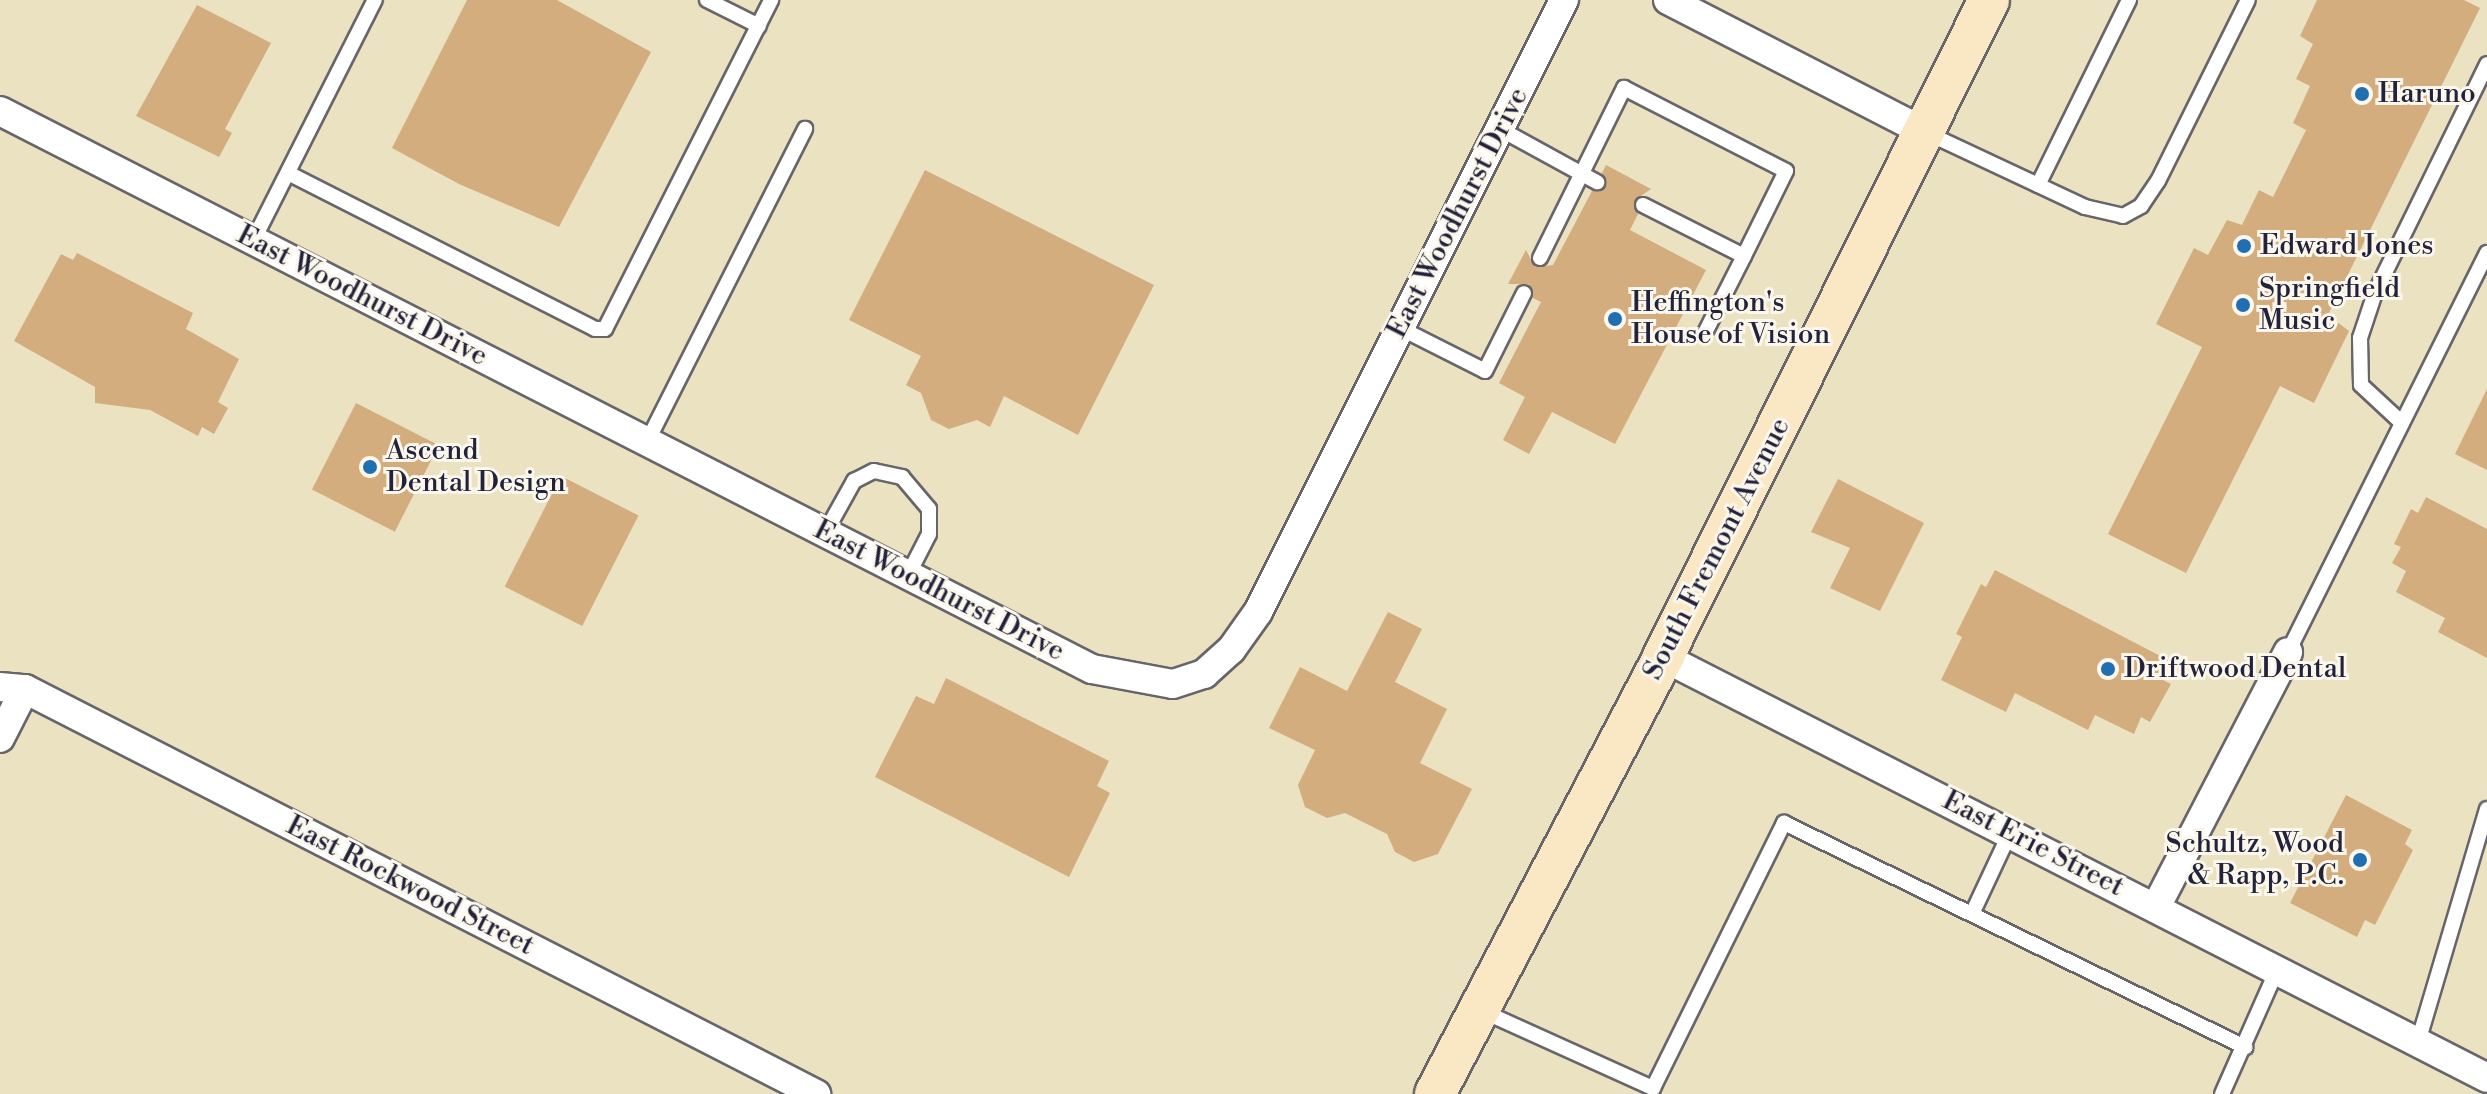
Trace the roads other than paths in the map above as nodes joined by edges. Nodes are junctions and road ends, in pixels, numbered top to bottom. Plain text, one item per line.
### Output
1 (375, 0) edge
2 (707, 0) edge
3 (771, 0) edge
4 (1564, 0) edge
5 (1668, 0) edge
6 (1989, 0) edge
7 (2129, 0) edge
8 (2248, 0) edge
9 (759, 26) junction
10 (2487, 64) edge
11 (0, 111) edge
12 (805, 129) dead end
13 (1500, 129) junction
14 (1925, 132) junction
15 (288, 173) junction
16 (1582, 173) junction
17 (1597, 182) dead end
18 (2038, 185) junction
19 (1643, 205) dead end
20 (253, 241) junction
21 (2487, 253) edge
22 (1744, 256) junction
23 (1540, 258) dead end
24 (1524, 293) dead end
25 (1400, 328) junction
26 (1705, 333) dead end
27 (2402, 423) junction
28 (647, 442) junction
29 (825, 533) junction
30 (908, 575) junction
31 (2288, 652) joint
32 (1663, 657) junction
33 (12, 688) edge
34 (0, 738) edge
35 (2487, 809) edge
36 (2010, 833) junction
37 (2156, 907) junction
38 (1972, 914) junction
39 (2277, 970) junction
40 (1479, 1010) junction
41 (2418, 1042) junction
42 (2245, 1047) junction
43 (2487, 1078) edge
44 (816, 1094) edge
45 (1435, 1094) edge
46 (2222, 1094) edge

1 - 15 lane
2 - 9 lane
3 - 9 lane
4 - 13 street, East Woodhurst Drive
5 - 14 street
6 - 14 main road, South Fremont Avenue
7 - 18 lane
8 - 18 lane
9 - 15 lane
10 - 27 lane
11 - 20 street, East Woodhurst Drive
12 - 28 lane
13 - 16 lane
13 - 25 street, East Woodhurst Drive
14 - 18 lane
14 - 32 main road, South Fremont Avenue
15 - 20 lane
16 - 17 lane
16 - 22 lane
16 - 23 lane
19 - 22 lane
20 - 28 street, East Woodhurst Drive
21 - 27 lane
22 - 26 lane
24 - 25 lane
25 - 30 street, East Woodhurst Drive
27 - 31 lane
28 - 29 street, East Woodhurst Drive
29 - 30 street, East Woodhurst Drive
29 - 30 lane
31 - 37 street
32 - 36 street, East Erie Street
32 - 40 main road, South Fremont Avenue
33 - 34 street
33 - 44 street, East Rockwood Street
35 - 41 lane
36 - 37 street, East Erie Street
36 - 38 lane
37 - 39 street, East Erie Street
38 - 40 lane
38 - 42 lane
39 - 41 street, East Erie Street
39 - 42 lane
40 - 45 main road, South Fremont Avenue
41 - 43 street, East Erie Street
42 - 46 lane

